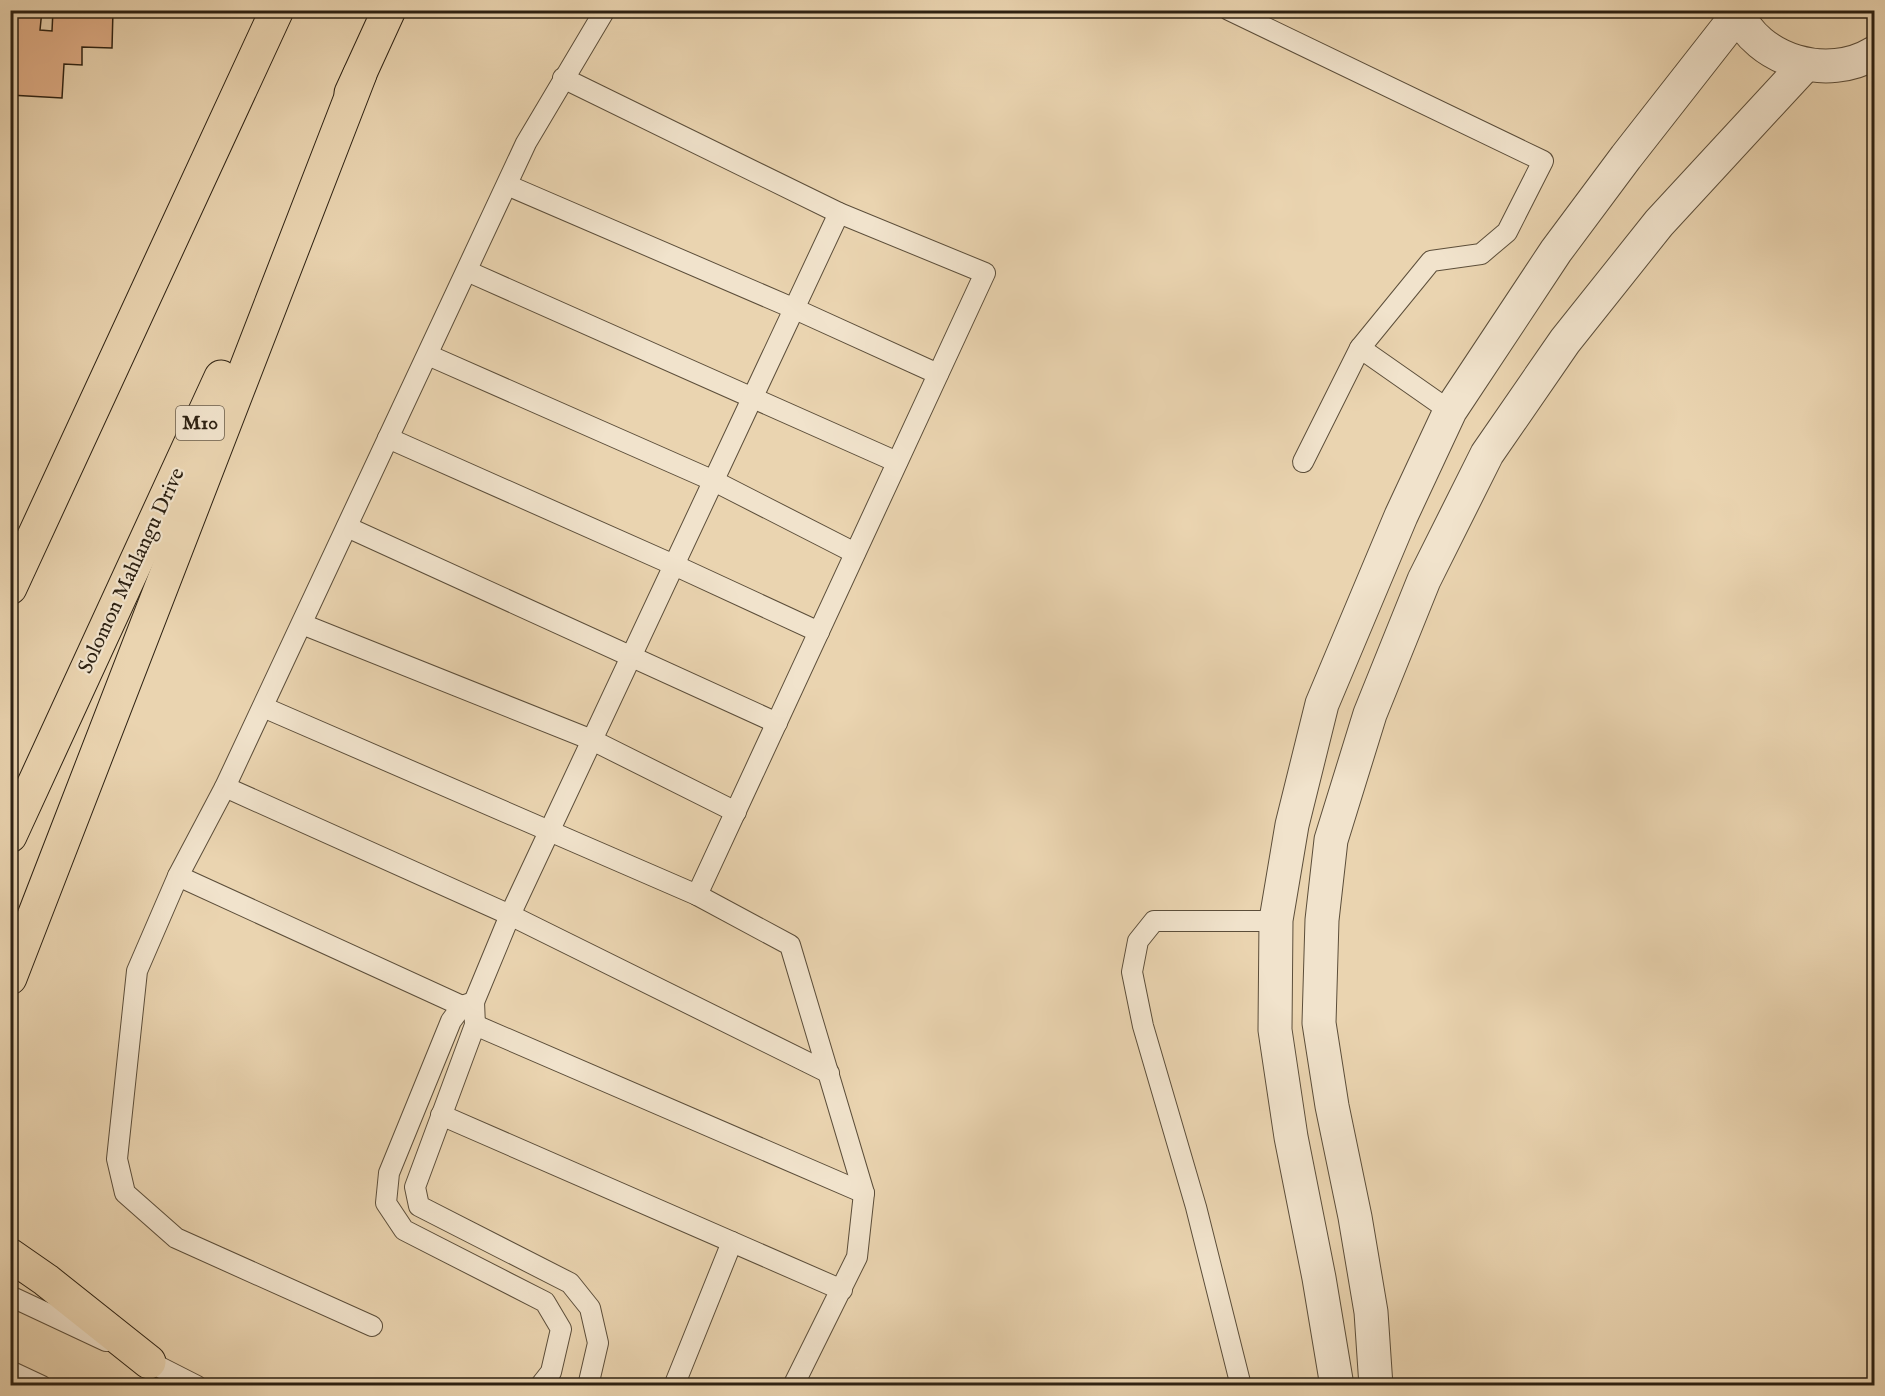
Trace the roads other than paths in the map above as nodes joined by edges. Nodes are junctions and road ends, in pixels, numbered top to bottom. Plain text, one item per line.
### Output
1 (277, 10) edge
2 (389, 10) edge
3 (605, 10) edge
4 (1229, 10) edge
5 (1737, 12) edge
6 (1875, 53) edge
7 (1805, 65) junction
8 (360, 74) junction
9 (563, 78) junction
10 (507, 185) junction
11 (838, 213) junction
12 (467, 271) junction
13 (795, 309) junction
14 (1360, 348) junction
15 (428, 355) junction
16 (938, 374) junction
17 (753, 397) junction
18 (1450, 411) junction
19 (388, 438) junction
20 (897, 462) junction
21 (1303, 462) dead end
22 (714, 481) junction
23 (347, 527) junction
24 (855, 553) junction
25 (674, 565) junction
26 (10, 588) edge
27 (302, 624) junction
28 (819, 632) junction
29 (631, 656) junction
30 (263, 707) junction
31 (777, 723) junction
32 (592, 740) junction
33 (225, 787) junction
34 (736, 812) junction
35 (549, 831) junction
36 (10, 836) edge
37 (178, 876) junction
38 (697, 895) junction
39 (510, 915) junction
40 (1276, 921) junction
41 (10, 978) edge
42 (468, 1004) junction
43 (475, 1026) junction
44 (829, 1073) junction
45 (441, 1115) junction
46 (864, 1193) junction
47 (732, 1242) junction
48 (10, 1255) edge
49 (842, 1290) junction
50 (10, 1296) edge
51 (372, 1326) dead end
52 (149, 1362) junction
53 (10, 1371) edge
54 (42, 1386) edge
55 (197, 1386) edge
56 (540, 1386) edge
57 (588, 1386) edge
58 (674, 1386) edge
59 (793, 1386) edge
60 (1241, 1386) edge
61 (1337, 1386) edge
62 (1376, 1386) edge

1 - 26 main road
2 - 8 main road, Solomon Mahlangu Drive / M10
3 - 9 lane
4 - 14 lane
5 - 7 street
5 - 18 street
6 - 7 street
7 - 62 street
8 - 36 main road, Solomon Mahlangu Drive / M10
8 - 41 main road
9 - 10 lane
9 - 11 lane
10 - 12 lane
10 - 13 lane
11 - 13 lane
11 - 16 lane
12 - 15 lane
12 - 17 lane
13 - 16 lane
13 - 17 lane
14 - 18 lane
14 - 21 lane
15 - 19 lane
15 - 22 lane
16 - 20 lane
17 - 20 lane
17 - 22 lane
18 - 40 street
19 - 23 lane
19 - 25 lane
20 - 24 lane
22 - 24 lane
22 - 25 lane
23 - 27 lane
23 - 29 lane
24 - 28 lane
25 - 28 lane
25 - 29 lane
27 - 30 lane
27 - 32 lane
28 - 31 lane
29 - 31 lane
29 - 32 lane
30 - 33 lane
30 - 35 lane
31 - 34 lane
32 - 34 lane
32 - 35 lane
33 - 37 lane
33 - 39 lane
34 - 38 lane
35 - 38 lane
35 - 39 lane
37 - 42 lane
37 - 51 lane
38 - 44 lane
39 - 42 lane
39 - 44 lane
40 - 60 lane
40 - 61 street
42 - 43 lane
42 - 56 lane
43 - 45 lane
43 - 46 lane
44 - 46 lane
45 - 47 lane
45 - 57 lane
46 - 49 lane
47 - 49 lane
47 - 58 lane
48 - 52 main road
49 - 59 lane
50 - 52 lane
52 - 55 lane
53 - 54 lane

